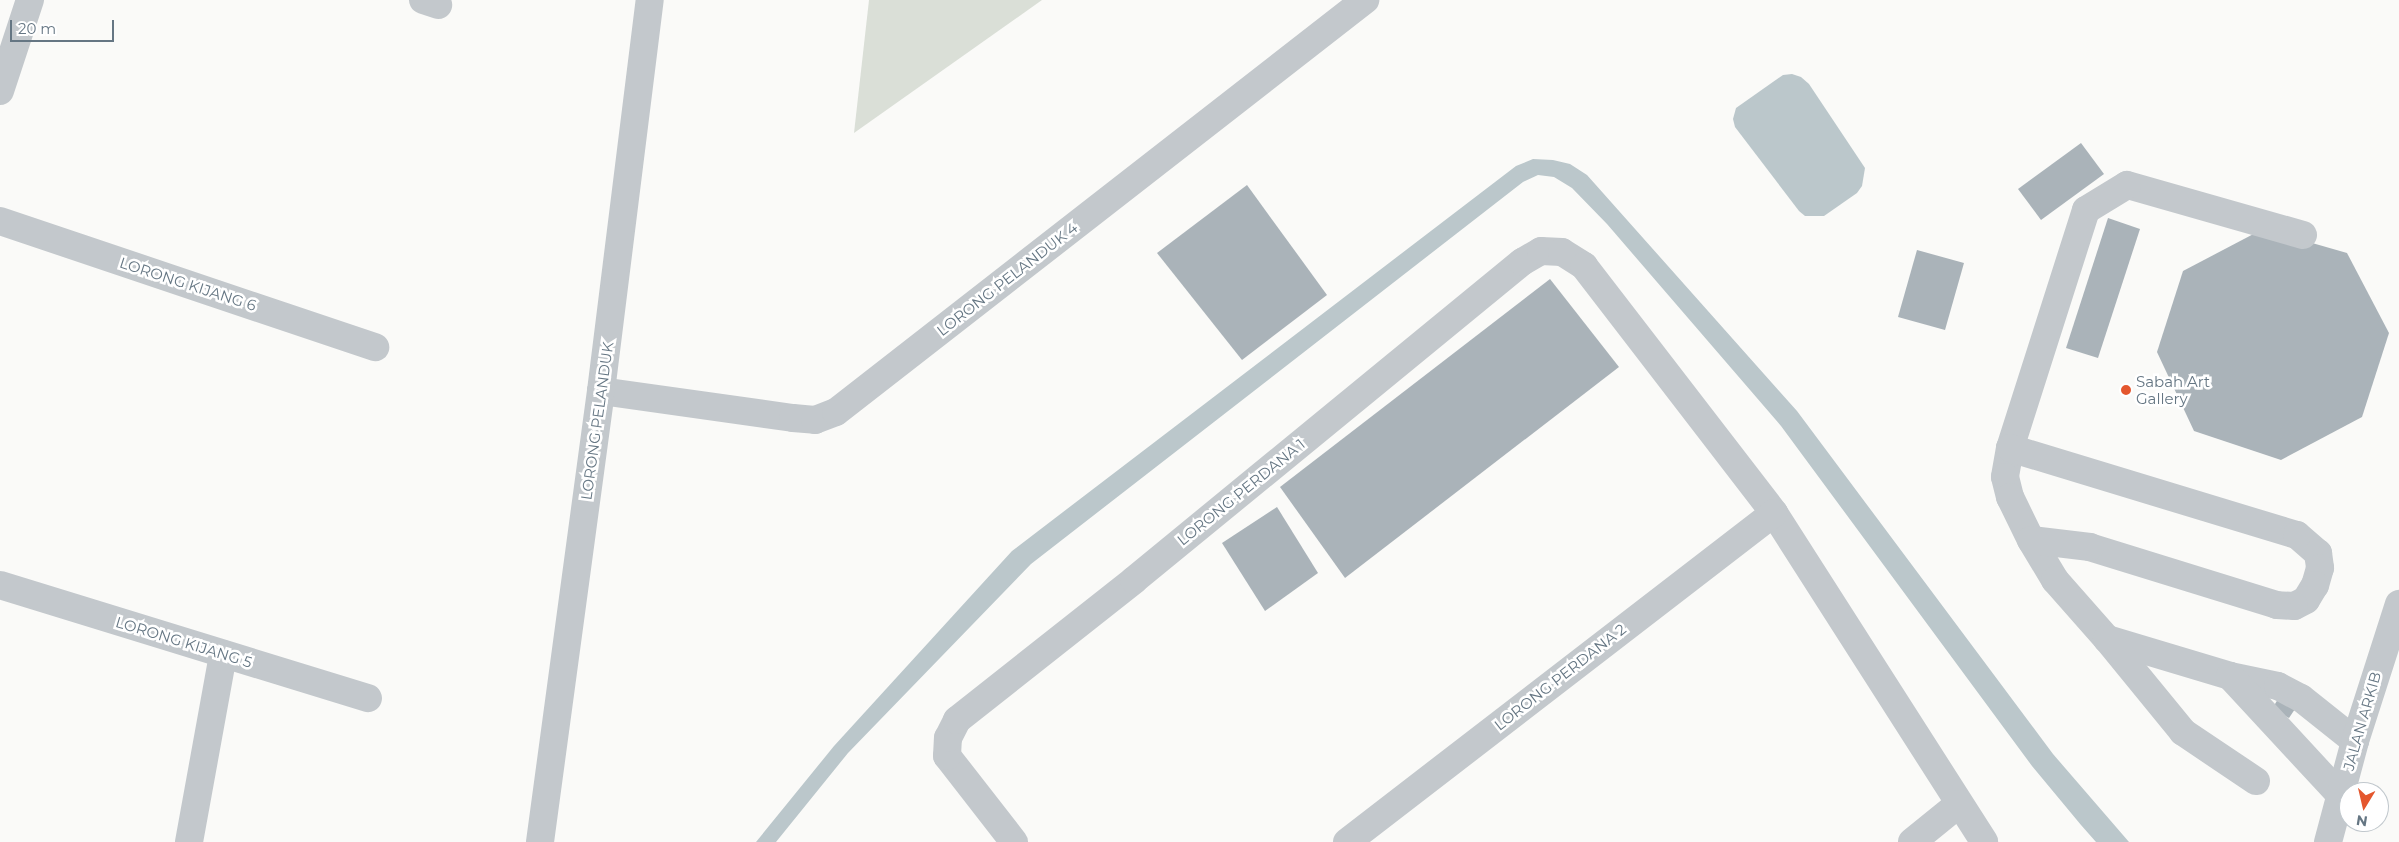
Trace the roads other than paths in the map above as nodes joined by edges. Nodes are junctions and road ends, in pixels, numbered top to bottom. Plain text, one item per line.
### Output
1 (30, 0) edge
2 (650, 0) edge
3 (1365, 0) edge
4 (0, 91) edge
5 (0, 222) edge
6 (2304, 236) dead end
7 (375, 347) dead end
8 (601, 391) junction
9 (2010, 448) junction
10 (1774, 513) junction
11 (2031, 540) junction
12 (0, 585) edge
13 (2399, 604) edge
14 (2107, 639) junction
15 (224, 654) junction
16 (2230, 676) junction
17 (368, 698) dead end
18 (2355, 742) junction
19 (2256, 781) dead end
20 (2345, 782) edge
21 (2339, 794) edge
22 (2339, 803) edge
23 (1959, 804) junction
24 (189, 842) edge
25 (540, 842) edge
26 (1014, 842) edge
27 (1347, 842) edge
28 (1912, 842) edge
29 (1984, 842) edge
30 (2328, 842) edge

1 - 4 street
2 - 8 street, LORONG PELANDUK
3 - 8 street, LORONG PELANDUK 4
5 - 7 street, LORONG KIJANG 6
6 - 9 street
8 - 25 street, LORONG PELANDUK
9 - 11 street
9 - 11 street
10 - 23 street, LORONG PERDANA 1
10 - 26 street, LORONG PERDANA 1
10 - 27 street, LORONG PERDANA 2
11 - 14 street
12 - 15 street, LORONG KIJANG 5
13 - 18 street, JALAN ARKIB
14 - 16 street
14 - 19 street
15 - 17 street, LORONG KIJANG 5
15 - 24 street
16 - 18 street
16 - 21 street
18 - 20 street, JALAN ARKIB
22 - 30 street, JALAN ARKIB
23 - 28 street
23 - 29 street, LORONG PERDANA 1

